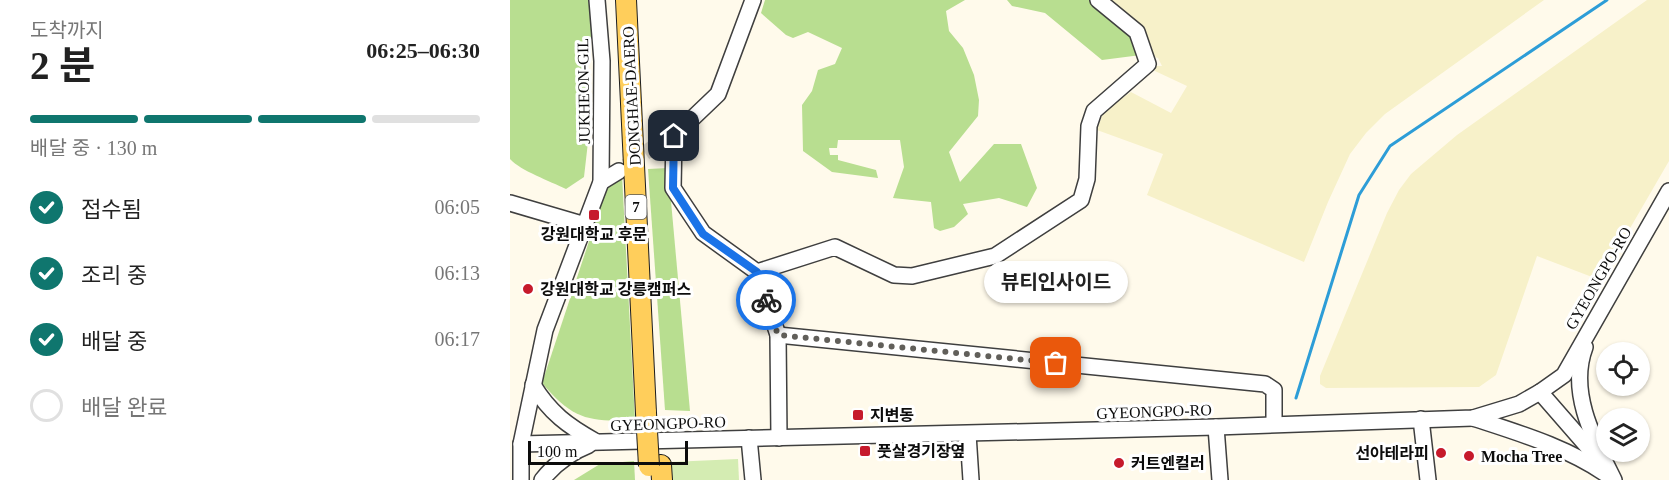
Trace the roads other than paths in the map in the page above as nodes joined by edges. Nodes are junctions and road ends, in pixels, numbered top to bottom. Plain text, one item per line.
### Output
1 (597, 0) edge
2 (626, 0) edge
3 (636, 0) edge
4 (753, 0) edge
5 (1098, 0) edge
6 (619, 171) tunnel mouth
7 (601, 182) junction
8 (1669, 191) edge
9 (510, 203) edge
10 (585, 225) junction
11 (757, 272) junction
12 (1596, 316) junction
13 (778, 335) junction
14 (533, 385) junction
15 (1540, 392) junction
16 (652, 413) junction
17 (1473, 418) junction
18 (1421, 419) junction
19 (1274, 424) junction
20 (1216, 427) junction
21 (968, 434) junction
22 (749, 438) junction
23 (779, 438) junction
24 (598, 443) junction
25 (522, 444) junction
26 (656, 473) edge
27 (521, 480) edge
28 (542, 480) edge
29 (753, 480) edge
30 (971, 480) edge
31 (1220, 480) edge
32 (1428, 480) edge
33 (1614, 480) edge

1 - 7 street, JUKHEON-GIL
2 - 16 main road, DONGHAE-DAERO / 7
3 - 16 main road, DONGHAE-DAERO / 7
4 - 11 street
5 - 11 street
6 - 7 street
7 - 10 street, JUKHEON-GIL
8 - 12 street, GYEONGPO-RO
9 - 10 street
10 - 14 street, JUKHEON-GIL
11 - 13 street
12 - 15 street, GYEONGPO-RO
12 - 33 street
13 - 19 street
13 - 23 street
14 - 24 street
14 - 25 street, JUKHEON-GIL
15 - 17 street, GYEONGPO-RO
15 - 33 street
16 - 26 main road, DONGHAE-DAERO / 7
17 - 18 street, GYEONGPO-RO
17 - 33 street
18 - 19 street, GYEONGPO-RO
18 - 32 street
19 - 20 street, GYEONGPO-RO
20 - 21 street, GYEONGPO-RO
20 - 31 street
21 - 23 street, GYEONGPO-RO
21 - 30 street
22 - 23 street, GYEONGPO-RO
22 - 24 street, GYEONGPO-RO
22 - 29 street
24 - 25 street, GYEONGPO-RO
24 - 28 street
25 - 27 street, JUKHEON-GIL

